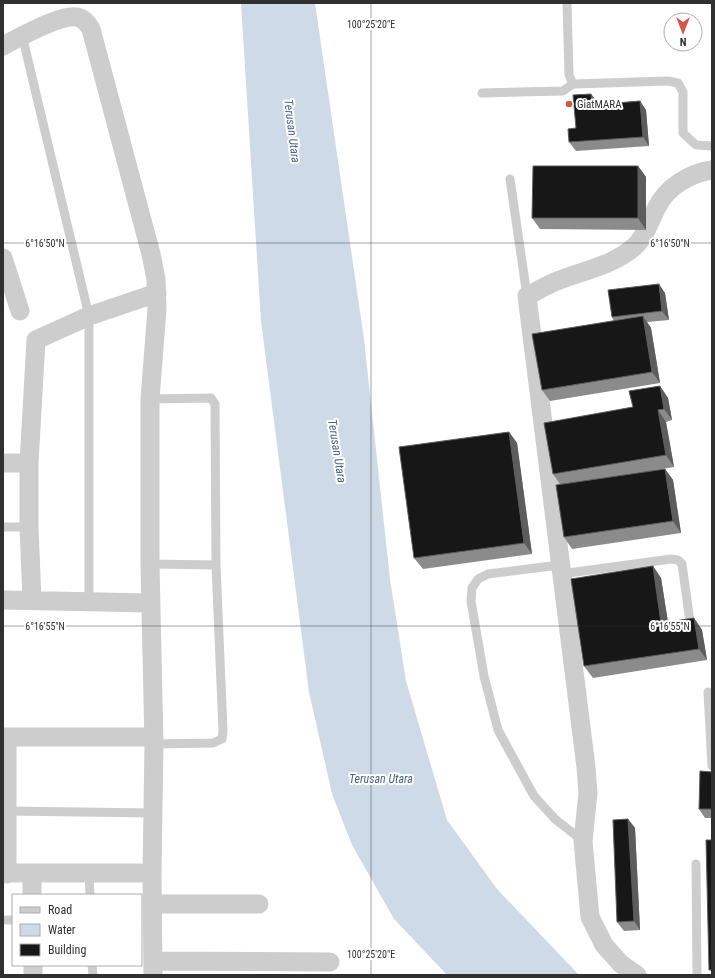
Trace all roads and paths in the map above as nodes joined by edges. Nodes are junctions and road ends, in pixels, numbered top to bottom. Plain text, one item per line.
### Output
1 (567, 3) edge
2 (22, 35) junction
3 (3, 46) edge
4 (573, 84) junction
5 (482, 93) dead end
6 (712, 146) edge
7 (712, 170) edge
8 (510, 179) dead end
9 (3, 258) edge
10 (157, 293) junction
11 (527, 296) junction
12 (20, 311) dead end
13 (89, 316) junction
14 (150, 399) junction
15 (3, 463) edge
16 (29, 463) junction
17 (3, 527) edge
18 (29, 527) junction
19 (150, 564) junction
20 (216, 565) junction
21 (560, 569) junction
22 (3, 600) edge
23 (32, 600) junction
24 (89, 602) junction
25 (150, 603) junction
26 (691, 629) edge
27 (708, 692) dead end
28 (5, 737) edge
29 (154, 740) junction
30 (712, 766) edge
31 (7, 811) junction
32 (153, 813) junction
33 (583, 841) junction
34 (696, 864) dead end
35 (89, 873) junction
36 (152, 873) junction
37 (5, 874) edge
38 (32, 874) junction
39 (32, 894) edge
40 (90, 894) edge
41 (152, 904) junction
42 (259, 904) dead end
43 (330, 962) dead end
44 (153, 968) edge
45 (637, 975) edge
46 (697, 975) edge

1 - 4 lane
2 - 3 street
2 - 10 street
2 - 13 lane
4 - 5 lane
4 - 6 lane
7 - 11 street
8 - 11 lane
9 - 12 street
10 - 13 street
10 - 14 street
11 - 21 street
13 - 16 street
13 - 24 lane
14 - 19 street
14 - 20 lane
15 - 16 street
16 - 18 street
17 - 18 lane
18 - 23 street
19 - 20 lane
19 - 25 street
20 - 29 lane
21 - 26 lane
21 - 33 street
21 - 33 lane
22 - 23 street
23 - 24 street
24 - 25 street
25 - 29 street
27 - 30 lane
28 - 29 street
28 - 31 street
29 - 32 street
31 - 32 lane
31 - 37 street
32 - 36 street
33 - 45 street
34 - 46 lane
35 - 36 street
35 - 38 street
35 - 40 lane
36 - 41 street
37 - 38 street
38 - 39 street
41 - 42 street
41 - 44 street
43 - 44 street

